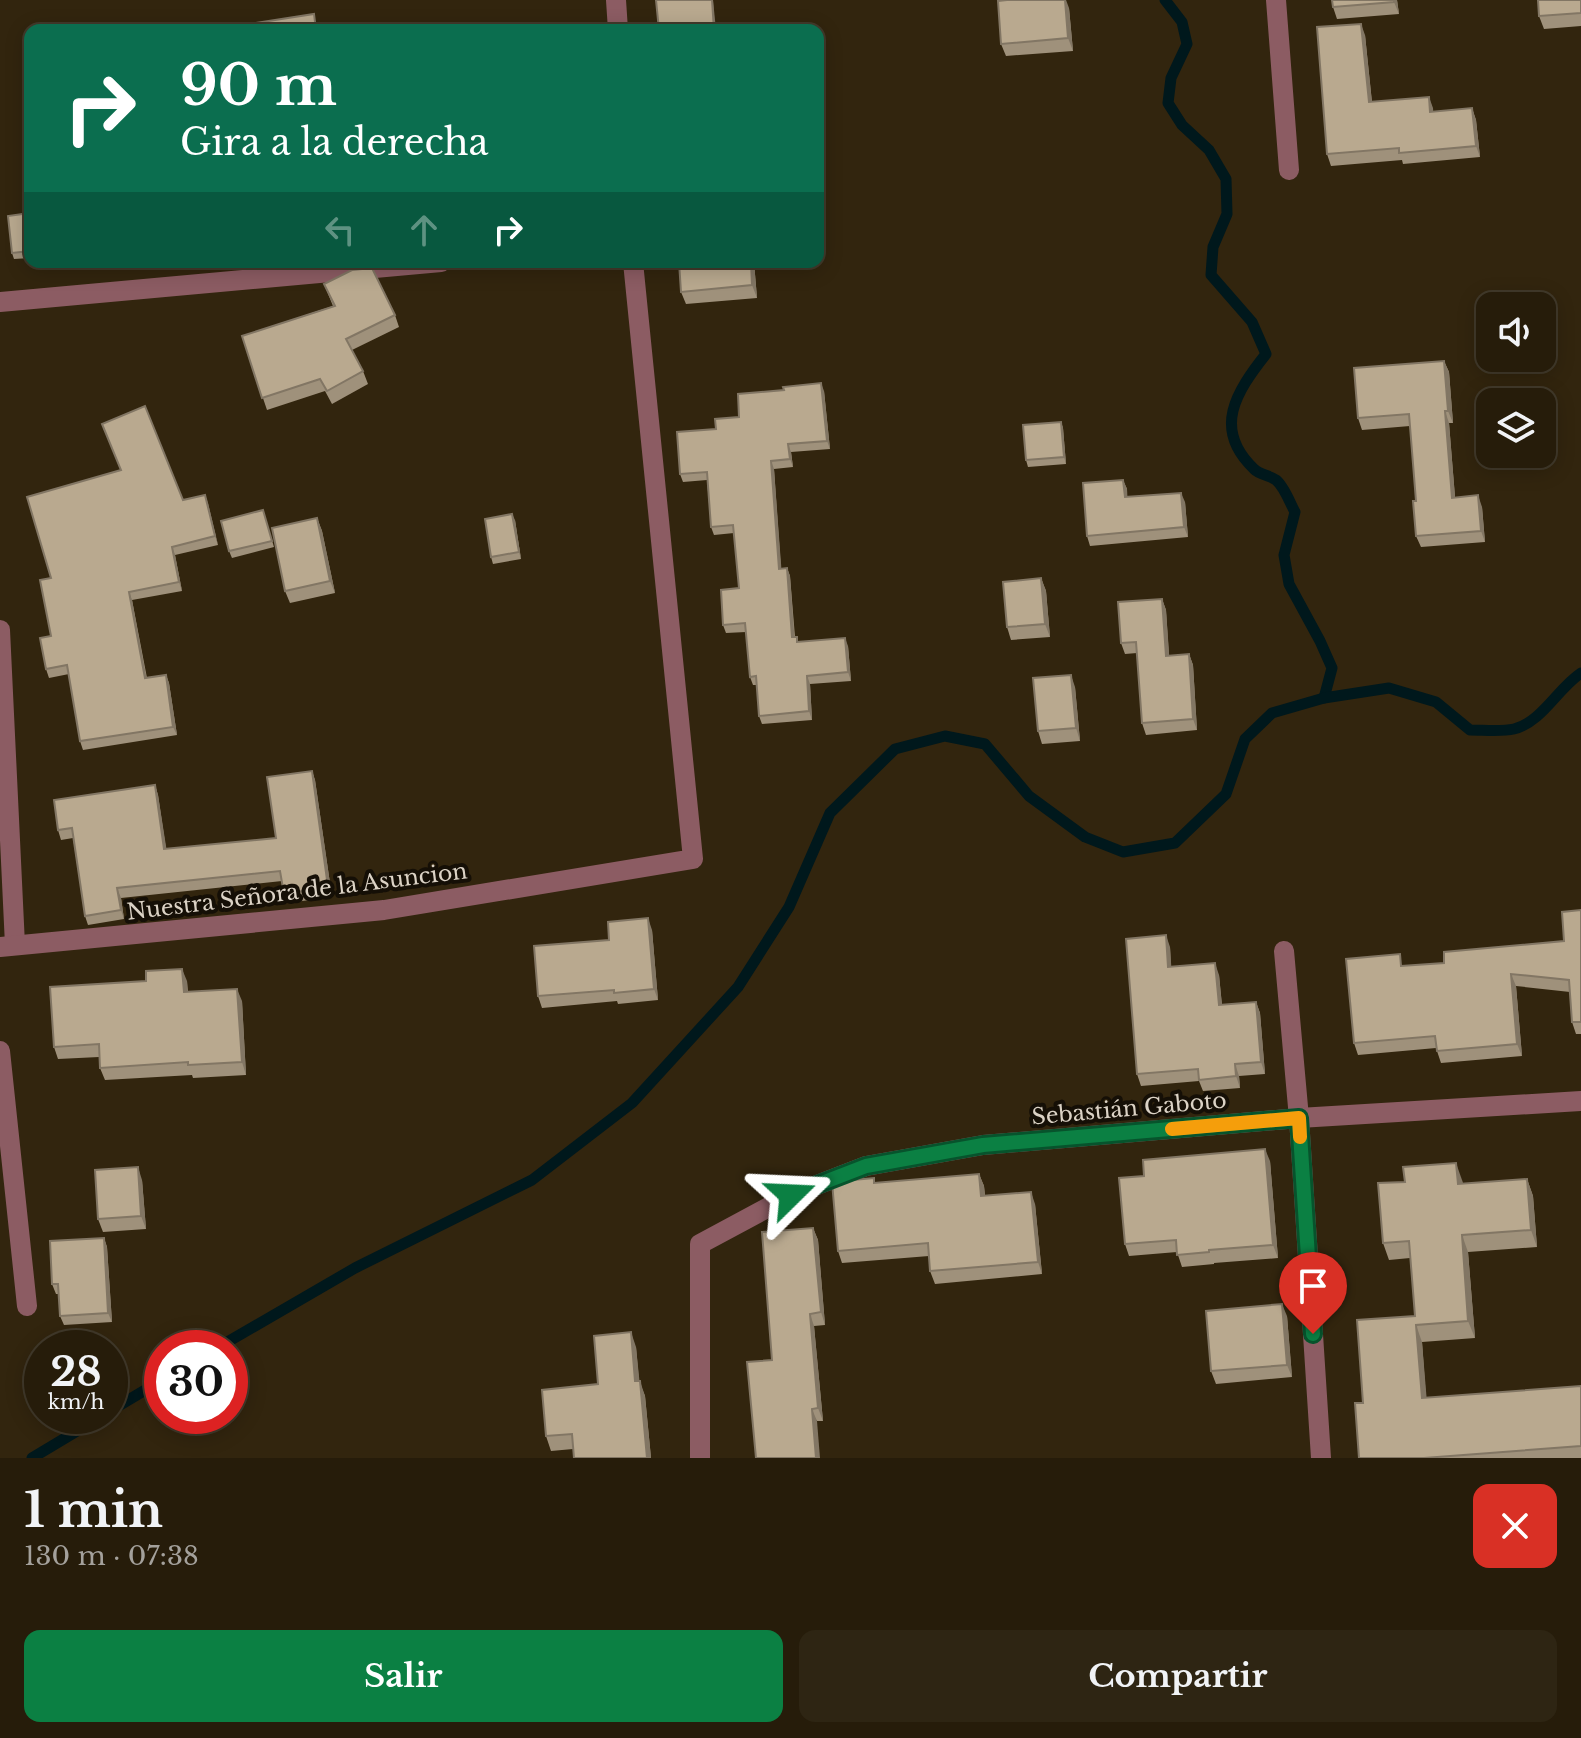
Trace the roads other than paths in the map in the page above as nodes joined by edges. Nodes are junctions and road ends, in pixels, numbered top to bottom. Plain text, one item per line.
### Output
1 (616, 0) edge
2 (1276, 0) edge
3 (618, 24) edge
4 (1289, 170) dead end
5 (375, 268) edge
6 (634, 268) edge
7 (0, 302) edge
8 (0, 630) edge
9 (8, 946) edge
10 (1284, 951) dead end
11 (0, 1051) edge
12 (1581, 1101) edge
13 (1299, 1118) junction
14 (27, 1306) dead end
15 (700, 1458) edge
16 (1321, 1458) edge

1 - 3 street
2 - 4 street
5 - 7 street
6 - 9 street, Nuestra Señora de la Asuncion
8 - 9 street
10 - 13 street
11 - 14 street
12 - 13 street, Sebastián Gaboto
13 - 15 street, Sebastián Gaboto
13 - 16 street

